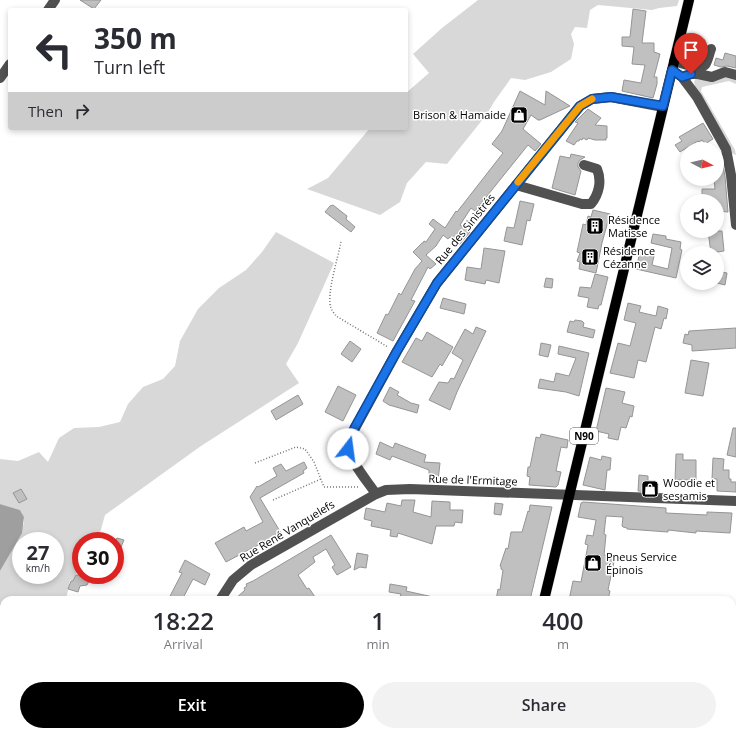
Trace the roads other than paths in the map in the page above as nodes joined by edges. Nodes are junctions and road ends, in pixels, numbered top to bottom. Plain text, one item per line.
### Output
1 (689, 0) edge
2 (711, 49) dead end
3 (673, 66) junction
4 (8, 67) edge
5 (736, 75) edge
6 (682, 77) junction
7 (0, 78) edge
8 (663, 106) junction
9 (584, 165) dead end
10 (516, 185) junction
11 (736, 225) edge
12 (376, 494) junction
13 (570, 496) junction
14 (736, 501) edge
15 (223, 596) edge
16 (545, 596) edge

1 - 3 main road, N90
2 - 3 street
3 - 6 street
3 - 8 main road, N90
4 - 7 street
5 - 6 street
6 - 11 street
8 - 10 street, Rue des Sinistrés
8 - 13 main road, N90
9 - 10 street
10 - 12 street, Rue des Sinistrés
12 - 13 street, Rue de l'Ermitage
12 - 15 street, Rue René Vanquelefs
13 - 14 street, Rue de l'Ermitage
13 - 16 main road, N90

